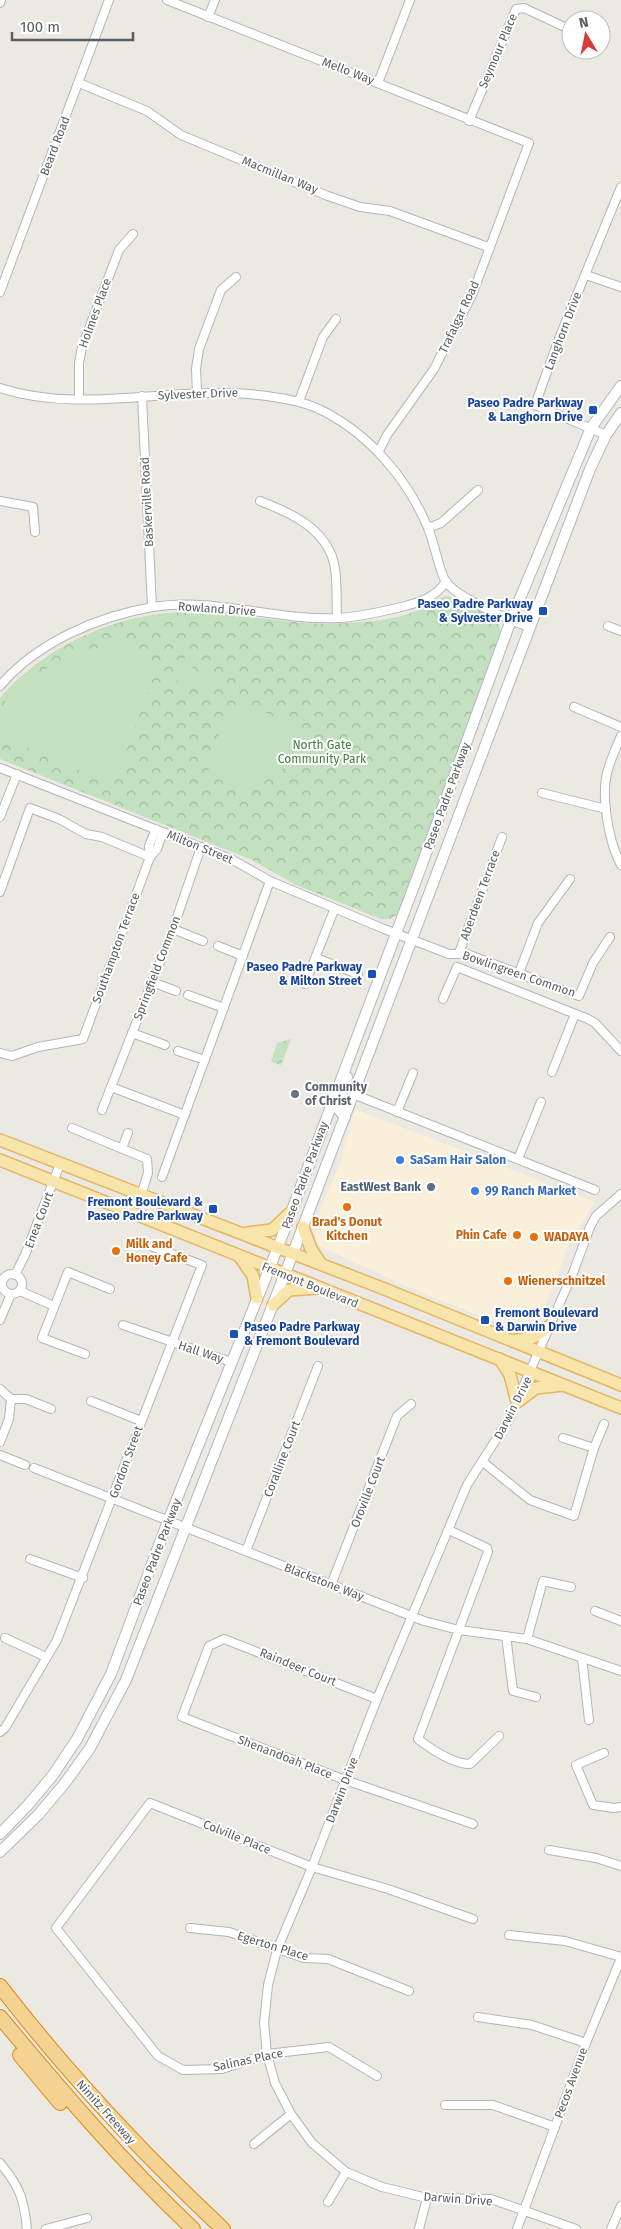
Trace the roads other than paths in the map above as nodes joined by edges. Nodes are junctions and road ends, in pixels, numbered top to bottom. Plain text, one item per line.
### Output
1 (109, 0) edge
2 (167, 0) edge
3 (215, 0) edge
4 (410, 0) edge
5 (208, 17) junction
6 (561, 25) edge
7 (378, 82) junction
8 (79, 83) junction
9 (469, 121) junction
10 (529, 143) joint
11 (620, 190) edge
12 (133, 234) dead end
13 (488, 247) junction
14 (586, 275) junction
15 (236, 277) dead end
16 (621, 287) edge
17 (0, 292) edge
18 (336, 319) dead end
19 (621, 386) edge
20 (0, 388) edge
21 (197, 392) junction
22 (142, 396) junction
23 (79, 399) junction
24 (299, 401) junction
25 (621, 413) edge
26 (591, 428) junction
27 (606, 435) junction
28 (379, 452) junction
29 (478, 490) dead end
30 (0, 501) edge
31 (260, 501) dead end
32 (428, 528) junction
33 (35, 532) dead end
34 (446, 582) junction
35 (152, 607) junction
36 (338, 618) junction
37 (512, 620) junction
38 (608, 626) dead end
39 (529, 627) junction
40 (621, 631) edge
41 (0, 686) edge
42 (574, 707) dead end
43 (621, 727) edge
44 (621, 736) edge
45 (0, 768) edge
46 (16, 774) junction
47 (542, 793) dead end
48 (606, 809) junction
49 (0, 817) edge
50 (160, 830) junction
51 (502, 837) dead end
52 (621, 840) edge
53 (612, 843) junction
54 (201, 847) junction
55 (150, 857) junction
56 (621, 865) edge
57 (570, 879) dead end
58 (270, 881) junction
59 (0, 892) edge
60 (334, 910) junction
61 (173, 929) junction
62 (396, 934) junction
63 (610, 936) dead end
64 (412, 940) junction
65 (203, 941) dead end
66 (218, 946) dead end
67 (459, 953) junction
68 (243, 956) junction
69 (316, 958) junction
70 (520, 973) junction
71 (358, 974) dead end
72 (152, 982) junction
73 (306, 984) dead end
74 (176, 991) dead end
75 (188, 995) dead end
76 (443, 999) dead end
77 (224, 1008) junction
78 (575, 1014) junction
79 (132, 1033) junction
80 (165, 1045) dead end
81 (178, 1051) dead end
82 (621, 1051) edge
83 (0, 1053) edge
84 (350, 1053) junction
85 (205, 1060) junction
86 (552, 1072) dead end
87 (413, 1073) dead end
88 (111, 1087) junction
89 (353, 1094) junction
90 (541, 1102) dead end
91 (102, 1110) dead end
92 (397, 1112) junction
93 (185, 1115) junction
94 (345, 1117) junction
95 (72, 1128) dead end
96 (128, 1133) dead end
97 (0, 1140) edge
98 (122, 1148) junction
99 (518, 1159) junction
100 (0, 1160) edge
101 (60, 1164) junction
102 (162, 1177) dead end
103 (54, 1180) junction
104 (596, 1190) dead end
105 (621, 1194) edge
106 (141, 1195) junction
107 (290, 1213) junction
108 (303, 1227) junction
109 (241, 1233) junction
110 (153, 1247) dead end
111 (278, 1247) junction
112 (293, 1253) junction
113 (239, 1256) junction
114 (321, 1264) junction
115 (269, 1268) junction
116 (285, 1274) junction
117 (15, 1275) junction
118 (320, 1288) junction
119 (110, 1289) dead end
120 (20, 1291) junction
121 (10, 1294) junction
122 (257, 1298) junction
123 (273, 1305) junction
124 (54, 1306) junction
125 (0, 1320) edge
126 (123, 1325) dead end
127 (551, 1325) junction
128 (513, 1341) junction
129 (172, 1342) junction
130 (540, 1351) junction
131 (84, 1354) dead end
132 (500, 1359) junction
133 (231, 1362) junction
134 (318, 1366) dead end
135 (531, 1370) junction
136 (567, 1385) junction
137 (621, 1385) edge
138 (0, 1389) edge
139 (11, 1399) junction
140 (91, 1401) dead end
141 (517, 1402) junction
142 (411, 1404) dead end
143 (621, 1408) edge
144 (51, 1409) dead end
145 (141, 1421) junction
146 (604, 1424) dead end
147 (563, 1438) dead end
148 (0, 1442) edge
149 (594, 1448) junction
150 (0, 1455) edge
151 (483, 1462) junction
152 (25, 1465) dead end
153 (34, 1468) dead end
154 (112, 1499) junction
155 (168, 1521) junction
156 (187, 1528) junction
157 (449, 1530) junction
158 (246, 1551) junction
159 (30, 1559) dead end
160 (83, 1578) junction
161 (331, 1585) junction
162 (571, 1587) dead end
163 (595, 1611) dead end
164 (412, 1616) junction
165 (621, 1621) edge
166 (459, 1630) junction
167 (506, 1636) junction
168 (5, 1638) dead end
169 (527, 1639) junction
170 (46, 1657) junction
171 (582, 1658) junction
172 (621, 1671) edge
173 (536, 1697) dead end
174 (377, 1699) junction
175 (182, 1717) joint
176 (589, 1720) dead end
177 (0, 1732) edge
178 (499, 1736) dead end
179 (604, 1752) dead end
180 (345, 1780) junction
181 (621, 1807) edge
182 (473, 1824) dead end
183 (0, 1834) edge
184 (549, 1850) dead end
185 (0, 1852) edge
186 (621, 1866) edge
187 (312, 1867) junction
188 (473, 1920) dead end
189 (56, 1928) joint
190 (190, 1928) dead end
191 (509, 1935) dead end
192 (277, 1950) junction
193 (621, 1958) edge
194 (0, 1986) edge
195 (409, 1991) dead end
196 (0, 2017) edge
197 (478, 2017) dead end
198 (0, 2031) edge
199 (586, 2042) junction
200 (267, 2054) junction
201 (377, 2076) dead end
202 (445, 2105) dead end
203 (291, 2114) junction
204 (555, 2127) junction
205 (254, 2144) dead end
206 (0, 2163) edge
207 (346, 2172) junction
208 (428, 2198) junction
209 (328, 2202) dead end
210 (621, 2206) edge
211 (524, 2209) junction
212 (87, 2218) dead end
213 (26, 2229) edge
214 (46, 2229) edge
215 (181, 2229) edge
216 (193, 2229) edge
217 (223, 2229) edge
218 (419, 2229) edge
219 (517, 2229) edge
220 (576, 2229) edge
221 (611, 2229) edge

1 - 8 street, Beard Road
2 - 5 street, Mello Way
3 - 5 street
4 - 7 street
5 - 7 street, Mello Way
6 - 9 street, Seymour Place
7 - 9 street, Mello Way
8 - 13 street, Macmillan Way
8 - 17 street, Beard Road
9 - 10 street, Mello Way
10 - 13 street, Trafalgar Road
11 - 14 street, Langhorn Drive
12 - 23 street, Holmes Place
13 - 28 street, Trafalgar Road
14 - 16 street
14 - 26 street, Langhorn Drive
15 - 21 street
18 - 24 street
19 - 26 main road, Paseo Padre Parkway
20 - 23 street, Sylvester Drive
21 - 22 street, Sylvester Drive
21 - 24 street, Sylvester Drive
22 - 23 street, Sylvester Drive
22 - 35 street, Baskerville Road
24 - 28 street, Sylvester Drive
25 - 27 main road, Paseo Padre Parkway
26 - 27 street, Langhorn Drive
26 - 37 main road, Paseo Padre Parkway
27 - 39 main road, Paseo Padre Parkway
28 - 32 street, Sylvester Drive
29 - 32 street
30 - 33 street
31 - 36 street
32 - 34 street, Sylvester Drive
34 - 36 street, Rowland Drive
34 - 37 street
35 - 36 street, Rowland Drive
35 - 41 street, Rowland Drive
37 - 39 street
37 - 62 main road, Paseo Padre Parkway
38 - 40 street
39 - 64 main road, Paseo Padre Parkway
42 - 43 street
44 - 48 street
45 - 46 street, Milton Street
46 - 49 street
46 - 50 street, Milton Street
47 - 48 street
48 - 53 street
50 - 54 street, Milton Street
50 - 55 street, Southampton Terrace
51 - 67 street, Aberdeen Terrace
52 - 53 street
53 - 56 street
54 - 58 street, Milton Street
54 - 61 street, Springfield Common
55 - 59 street
55 - 83 street, Southampton Terrace
57 - 70 street
58 - 60 street, Milton Street
58 - 68 street
60 - 62 street, Milton Street
60 - 69 street
61 - 65 street
61 - 72 street, Springfield Common
62 - 64 street, Bowlingreen Common
62 - 84 main road, Paseo Padre Parkway
63 - 70 street, Bowlingreen Common
64 - 67 street, Bowlingreen Common
64 - 89 main road, Paseo Padre Parkway
66 - 68 street
67 - 70 street, Bowlingreen Common
68 - 77 street
69 - 71 street
69 - 73 street
72 - 74 street
72 - 79 street, Springfield Common
75 - 77 street
76 - 78 street
77 - 85 street
78 - 82 street
78 - 86 street
79 - 80 street
79 - 88 street, Springfield Common
81 - 85 street
84 - 94 main road
84 - 107 main road, Paseo Padre Parkway
85 - 93 street
87 - 92 street
88 - 91 street, Springfield Common
88 - 93 street
89 - 92 street
89 - 94 main road, Paseo Padre Parkway
90 - 99 street
92 - 99 street
93 - 102 street
94 - 108 main road, Paseo Padre Parkway
95 - 98 street
96 - 98 street
97 - 101 main road, Fremont Boulevard
98 - 106 street
99 - 104 street
100 - 103 main road, Fremont Boulevard
101 - 103 street, Enea Court
101 - 106 main road, Fremont Boulevard
103 - 113 main road, Fremont Boulevard
103 - 117 street, Enea Court
105 - 127 street, Darwin Drive
106 - 109 main road, Fremont Boulevard
107 - 109 main road
107 - 111 main road, Paseo Padre Parkway
108 - 112 main road, Paseo Padre Parkway
108 - 114 main road
109 - 111 main road, Fremont Boulevard
110 - 129 street, Gordon Street
111 - 112 main road, Fremont Boulevard
111 - 115 main road, Paseo Padre Parkway
112 - 114 main road, Fremont Boulevard
112 - 116 main road, Paseo Padre Parkway
113 - 115 main road, Fremont Boulevard
113 - 122 main road
114 - 128 main road, Fremont Boulevard
115 - 116 main road, Fremont Boulevard
115 - 122 main road, Paseo Padre Parkway
116 - 118 main road, Fremont Boulevard
116 - 123 main road, Paseo Padre Parkway
117 - 120 street
117 - 121 street, Enea Court
118 - 123 main road
118 - 132 main road, Fremont Boulevard
119 - 124 street
120 - 121 street
120 - 124 street
121 - 125 street
122 - 133 main road, Paseo Padre Parkway
123 - 156 main road, Paseo Padre Parkway
124 - 131 street
126 - 129 street, Hall Way
127 - 128 main road
127 - 130 street, Darwin Drive
128 - 130 main road, Fremont Boulevard
129 - 133 street, Hall Way
129 - 145 street, Gordon Street
130 - 135 street, Darwin Drive
130 - 137 main road, Fremont Boulevard
132 - 135 main road, Fremont Boulevard
132 - 141 main road
133 - 155 main road, Paseo Padre Parkway
134 - 158 street, Coralline Court
135 - 136 main road, Fremont Boulevard
135 - 141 street, Darwin Drive
136 - 141 main road
136 - 143 main road, Fremont Boulevard
138 - 139 street
139 - 144 street
139 - 148 street
140 - 145 street
141 - 151 street, Darwin Drive
142 - 161 street, Oroville Court
145 - 154 street, Gordon Street
146 - 149 street
147 - 149 street
149 - 151 street
150 - 152 street
151 - 157 street, Darwin Drive
153 - 154 street, Blackstone Way
154 - 155 street, Blackstone Way
154 - 160 street, Gordon Street
155 - 156 street, Blackstone Way
155 - 183 main road, Paseo Padre Parkway
156 - 158 street, Blackstone Way
156 - 185 main road, Paseo Padre Parkway
157 - 164 street, Darwin Drive
157 - 166 street
158 - 161 street, Blackstone Way
159 - 160 street
160 - 170 street, Gordon Street
161 - 164 street, Blackstone Way
162 - 169 street
163 - 165 street
164 - 166 street, Blackstone Way
164 - 174 street, Darwin Drive
166 - 167 street, Blackstone Way
166 - 178 street
167 - 169 street, Blackstone Way
167 - 173 street
168 - 170 street
169 - 171 street, Blackstone Way
170 - 177 street, Gordon Street
171 - 172 street, Blackstone Way
171 - 176 street
174 - 175 street, Raindeer Court
174 - 180 street, Darwin Drive
175 - 180 street, Shenandoah Place
179 - 181 street
180 - 182 street, Shenandoah Place
180 - 187 street, Darwin Drive
184 - 186 street
187 - 188 street, Colville Place
187 - 189 street, Colville Place
187 - 192 street, Darwin Drive
189 - 200 street, Salinas Place
190 - 192 street, Egerton Place
191 - 193 street
192 - 195 street, Egerton Place
192 - 200 street, Darwin Drive
193 - 199 street, Pecos Avenue
194 - 217 highway, Nimitz Freeway
196 - 216 highway
197 - 199 street
198 - 215 highway
199 - 204 street, Pecos Avenue
200 - 201 street, Salinas Place
200 - 203 street, Darwin Drive
202 - 204 street
203 - 205 street
203 - 207 street, Darwin Drive
204 - 211 street, Pecos Avenue
206 - 213 street
207 - 208 street, Darwin Drive
207 - 209 street
208 - 211 street, Darwin Drive
208 - 218 street
210 - 221 street
211 - 219 street, Pecos Avenue
211 - 220 street, Darwin Drive
212 - 214 street

